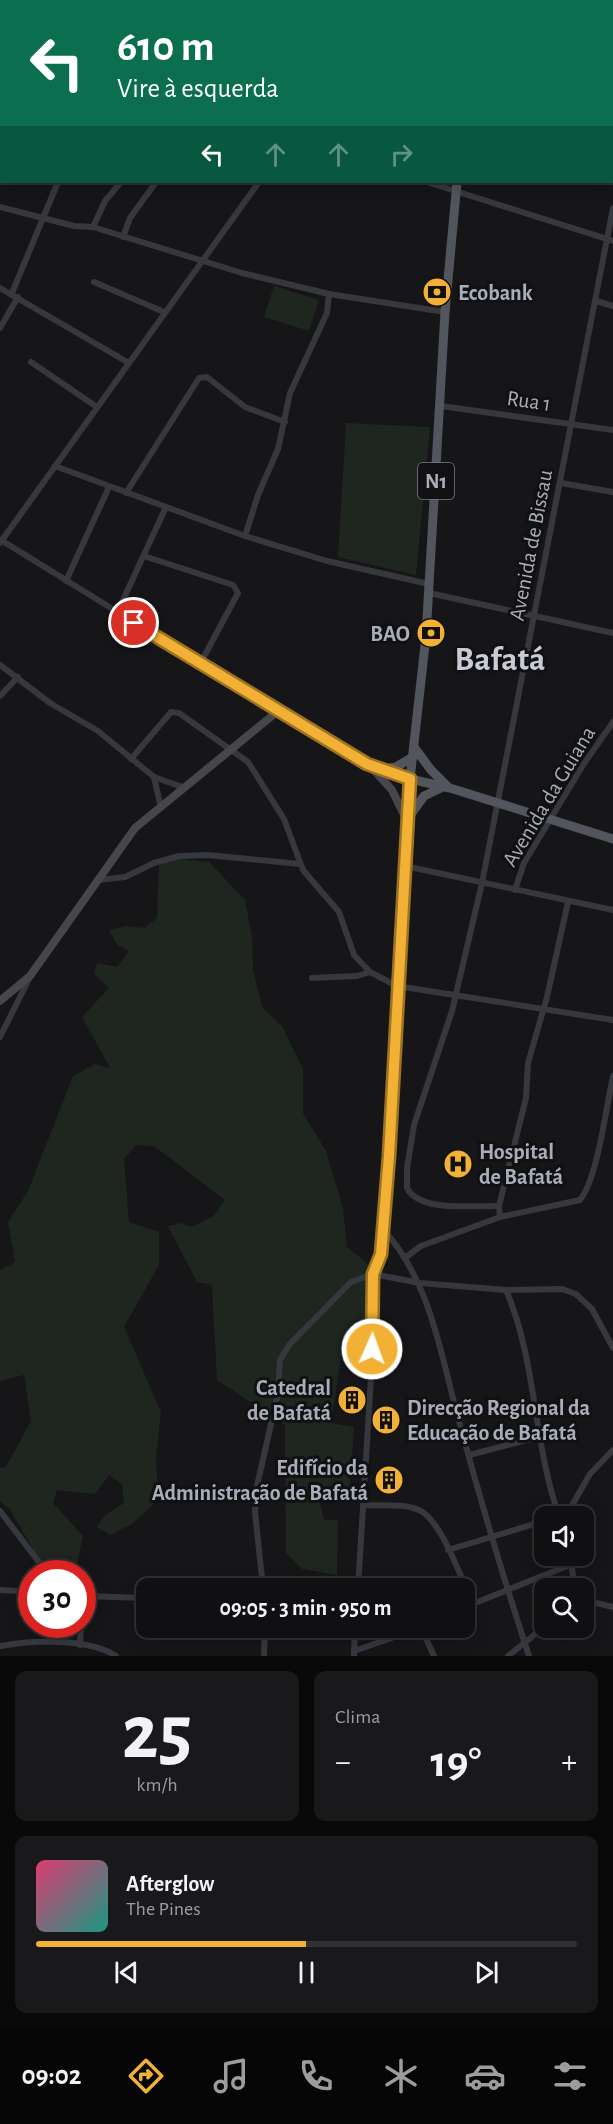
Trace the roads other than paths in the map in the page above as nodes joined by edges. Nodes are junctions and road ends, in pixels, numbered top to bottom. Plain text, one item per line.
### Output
1 (57, 183) edge
2 (120, 183) edge
3 (155, 183) edge
4 (258, 183) edge
5 (433, 183) edge
6 (456, 187) edge
7 (0, 207) edge
8 (613, 208) edge
9 (43, 219) junction
10 (93, 227) junction
11 (123, 237) junction
12 (610, 240) edge
13 (203, 260) junction
14 (94, 282) dead end
15 (0, 288) edge
16 (12, 293) junction
17 (330, 294) junction
18 (18, 297) junction
19 (596, 301) junction
20 (613, 306) edge
21 (164, 312) junction
22 (445, 312) junction
23 (0, 328) edge
24 (32, 362) dead end
25 (129, 363) junction
26 (441, 406) junction
27 (97, 407) junction
28 (285, 422) junction
29 (572, 424) junction
30 (613, 430) edge
31 (55, 466) junction
32 (561, 483) junction
33 (109, 488) junction
34 (613, 492) edge
35 (126, 493) junction
36 (166, 507) junction
37 (245, 536) junction
38 (0, 541) edge
39 (144, 556) junction
40 (66, 581) junction
41 (429, 589) junction
42 (117, 613) junction
43 (534, 618) junction
44 (613, 633) edge
45 (200, 664) junction
46 (0, 665) edge
47 (18, 677) junction
48 (0, 696) edge
49 (278, 711) junction
50 (613, 722) edge
51 (233, 749) junction
52 (413, 752) junction
53 (131, 759) junction
54 (367, 764) junction
55 (383, 769) junction
56 (154, 777) junction
57 (410, 779) junction
58 (185, 788) junction
59 (446, 788) junction
60 (498, 804) junction
61 (161, 808) junction
62 (408, 820) junction
63 (551, 820) junction
64 (613, 839) edge
65 (300, 864) junction
66 (405, 866) junction
67 (97, 880) junction
68 (482, 883) junction
69 (515, 890) junction
70 (568, 902) junction
71 (613, 910) edge
72 (370, 972) junction
73 (30, 976) junction
74 (312, 978) dead end
75 (397, 986) junction
76 (456, 994) junction
77 (0, 1001) edge
78 (544, 1007) junction
79 (613, 1020) edge
80 (0, 1037) edge
81 (613, 1076) edge
82 (498, 1206) junction
83 (500, 1217) junction
84 (383, 1228) junction
85 (406, 1257) junction
86 (373, 1274) junction
87 (420, 1283) junction
88 (506, 1290) junction
89 (613, 1348) edge
90 (538, 1437) junction
91 (613, 1450) edge
92 (468, 1455) junction
93 (363, 1505) junction
94 (556, 1506) edge
95 (572, 1506) edge
96 (0, 1511) edge
97 (534, 1524) edge
98 (492, 1536) junction
99 (448, 1550) junction
100 (37, 1560) edge
101 (567, 1566) edge
102 (262, 1578) edge
103 (359, 1578) edge
104 (461, 1578) edge
105 (0, 1590) edge
106 (509, 1590) junction
107 (18, 1592) edge
108 (96, 1596) edge
109 (136, 1598) edge
110 (475, 1602) edge
111 (594, 1602) edge
112 (613, 1607) edge
113 (534, 1635) edge
114 (80, 1638) edge
115 (265, 1638) edge
116 (355, 1638) edge
117 (395, 1638) edge
118 (425, 1638) edge
119 (525, 1642) junction
120 (80, 1645) junction
121 (0, 1646) edge
122 (354, 1654) edge
123 (116, 1656) edge
124 (264, 1656) edge
125 (434, 1656) edge
126 (508, 1656) edge
127 (529, 1656) edge

1 - 9 street
2 - 10 street
3 - 11 street
4 - 13 street
5 - 6 street
6 - 12 street
6 - 22 main road, N1
7 - 9 street
8 - 12 street, Avenida de Bissau
9 - 10 street
9 - 16 street
10 - 11 street
11 - 13 street
12 - 19 street, Avenida de Bissau
13 - 17 street
13 - 21 street
14 - 21 street
15 - 16 street
16 - 18 street
17 - 22 street
17 - 28 street
18 - 23 street
18 - 25 street
19 - 20 street
19 - 29 street, Avenida de Bissau
21 - 25 street
22 - 26 main road, N1
24 - 27 street
25 - 27 street
26 - 29 street, Rua 1
26 - 41 main road, N1
27 - 31 street
28 - 35 street
28 - 37 street
29 - 30 street, Rua 1
29 - 32 street, Avenida de Bissau
31 - 33 street
31 - 38 street
32 - 34 street
32 - 43 street, Avenida de Bissau
33 - 35 street
33 - 40 street
35 - 36 street
36 - 37 street
36 - 39 street
37 - 41 street
38 - 40 street
39 - 42 street
39 - 45 street
40 - 42 street
41 - 43 street
41 - 52 main road, N1
42 - 45 street
43 - 44 street
43 - 60 street, Avenida de Bissau
45 - 49 street
46 - 47 street
47 - 48 street
47 - 53 street
49 - 51 street
49 - 54 street
50 - 63 street, Avenida da Guiana
51 - 53 street
51 - 58 street
51 - 65 street
52 - 55 main road
52 - 57 main road, N1
52 - 59 main road
53 - 56 street
54 - 55 street
54 - 62 street
55 - 57 street
56 - 58 street
56 - 61 street
57 - 59 main road
57 - 62 street
58 - 61 street
59 - 60 main road
59 - 62 main road
60 - 63 main road
60 - 68 street, Avenida de Bissau
61 - 67 street
62 - 66 street
63 - 64 main road
63 - 69 street, Avenida da Guiana
65 - 67 street
65 - 72 street
66 - 68 street
66 - 75 street
67 - 73 street
68 - 69 street
68 - 76 street, Avenida de Bissau
69 - 70 street
70 - 71 street
70 - 78 street
72 - 74 street
72 - 75 street
73 - 77 street
73 - 80 street
75 - 76 street
75 - 84 street
76 - 78 street
76 - 82 street, Avenida de Bissau
78 - 79 street
78 - 82 street
81 - 83 street
82 - 83 street
83 - 85 street
84 - 85 street
84 - 86 street
85 - 87 street
86 - 87 street
86 - 93 street
86 - 102 street
87 - 88 street
87 - 92 street
88 - 89 street
88 - 90 street
90 - 92 street
90 - 94 street
91 - 95 street
92 - 98 street
93 - 99 street
93 - 103 street
96 - 100 street
97 - 98 street
98 - 99 street
98 - 106 street
99 - 104 street
101 - 106 street
105 - 107 street
106 - 110 street
106 - 119 street
108 - 109 street
111 - 112 street
113 - 119 street
114 - 120 street
115 - 124 street
116 - 122 street
117 - 122 street
118 - 125 street
119 - 126 street
119 - 127 street
120 - 121 street
120 - 123 street

